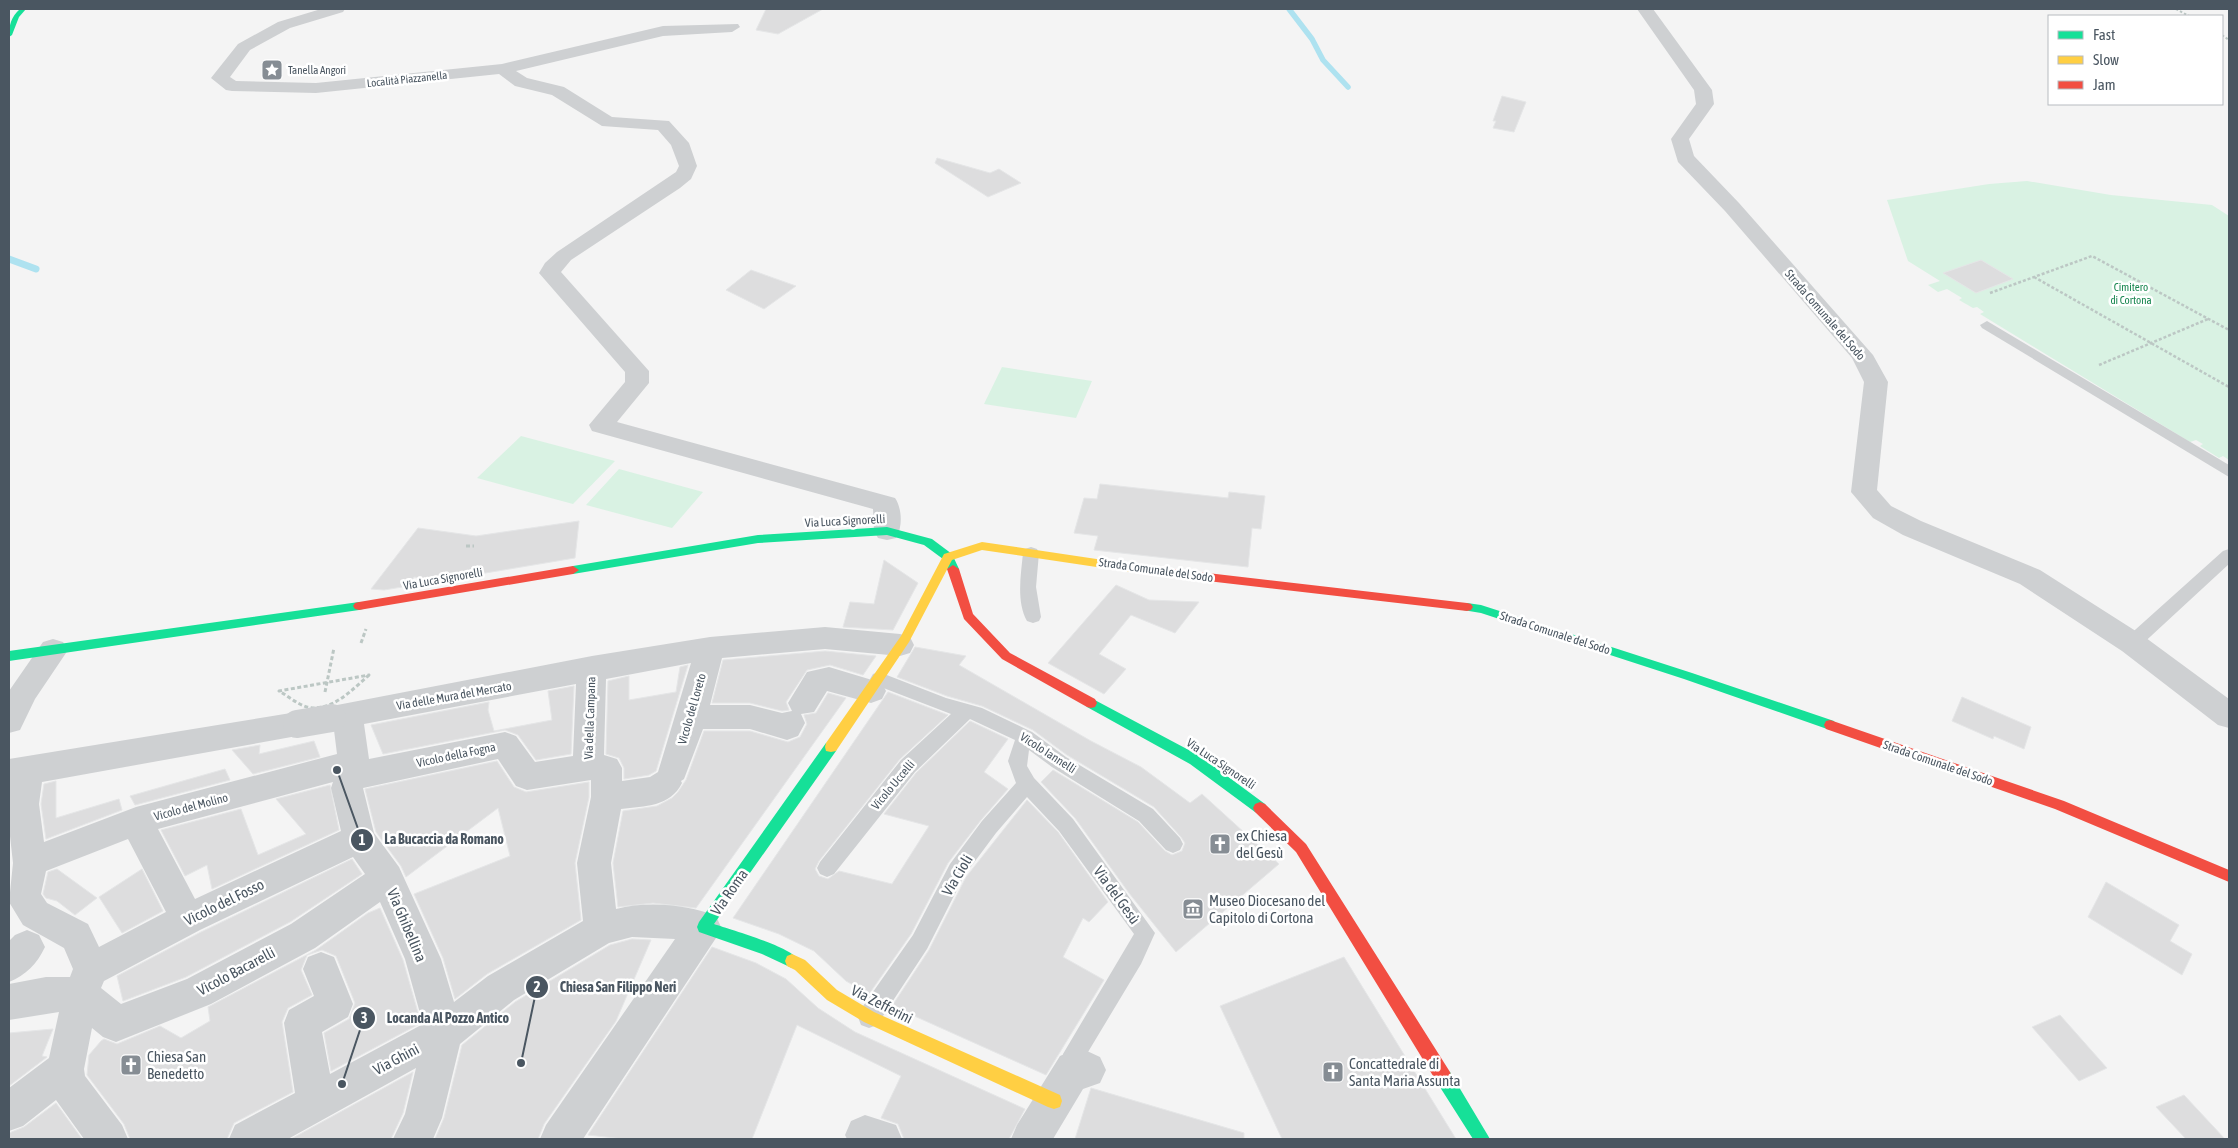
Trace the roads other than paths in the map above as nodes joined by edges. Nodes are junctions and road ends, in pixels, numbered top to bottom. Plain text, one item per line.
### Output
1 (24, 9) edge
2 (337, 9) edge
3 (1645, 9) edge
4 (732, 27) dead end
5 (9, 35) edge
6 (502, 70) junction
7 (1987, 325) dead end
8 (2229, 472) edge
9 (886, 531) junction
10 (1032, 553) junction
11 (2229, 555) edge
12 (948, 558) junction
13 (1033, 617) dead end
14 (2132, 643) junction
15 (900, 645) junction
16 (710, 648) junction
17 (53, 650) junction
18 (9, 656) edge
19 (592, 668) junction
20 (875, 685) junction
21 (16, 693) edge
22 (967, 710) junction
23 (334, 713) junction
24 (2229, 716) edge
25 (692, 717) junction
26 (9, 721) edge
27 (1026, 737) junction
28 (588, 767) junction
29 (352, 770) junction
30 (19, 772) edge
31 (1027, 784) junction
32 (607, 797) junction
33 (136, 821) junction
34 (359, 838) junction
35 (1173, 844) dead end
36 (32, 862) junction
37 (828, 868) dead end
38 (2229, 876) edge
39 (386, 878) junction
40 (188, 919) junction
41 (704, 928) junction
42 (602, 929) junction
43 (310, 949) junction
44 (86, 981) junction
45 (9, 1002) edge
46 (869, 1017) junction
47 (444, 1034) junction
48 (65, 1069) junction
49 (1071, 1080) junction
50 (316, 1102) junction
51 (9, 1112) edge
52 (108, 1139) edge
53 (249, 1139) edge
54 (413, 1139) edge
55 (560, 1139) edge
56 (1031, 1139) edge
57 (1482, 1139) edge

1 - 5 street
2 - 6 street, Località Piazzanella
3 - 14 street, Strada Comunale del Sodo
4 - 6 street, Località Piazzanella
6 - 9 street
7 - 8 lane
9 - 12 street, Via Luca Signorelli
9 - 17 street, Via Luca Signorelli
10 - 12 street, Strada Comunale del Sodo
10 - 13 lane
10 - 38 street, Strada Comunale del Sodo
11 - 14 lane
12 - 15 street
12 - 57 street, Via Luca Signorelli
14 - 24 street, Strada Comunale del Sodo
15 - 16 street, Via delle Mura del Mercato
15 - 20 street, Via Roma
16 - 19 street, Via delle Mura del Mercato
16 - 25 street, Vicolo del Loreto
17 - 18 street, Via Luca Signorelli
17 - 21 street
19 - 23 street, Via delle Mura del Mercato
19 - 28 street, Via della Campana
20 - 22 lane, Vicolo Iannelli
20 - 25 street
20 - 41 street, Via Roma
21 - 26 street
22 - 27 lane, Vicolo Iannelli
22 - 37 lane, Vicolo Uccelli
23 - 29 street, Via Ghibellina
23 - 30 street, Via delle Mura del Mercato, bridge
25 - 32 street, Vicolo del Loreto
27 - 31 lane
27 - 35 lane, Vicolo Iannelli
28 - 29 street, Vicolo della Fogna
28 - 32 street
29 - 33 street, Vicolo del Molino
29 - 34 street, Via Ghibellina
30 - 36 street
31 - 46 lane, Via Cioli
31 - 49 lane, Via del Gesù
32 - 42 street
33 - 36 street, Vicolo del Molino
33 - 40 street
34 - 39 street, Via Ghibellina
34 - 40 street, Vicolo del Fosso
36 - 44 street
39 - 43 street, Vicolo Bacarelli
39 - 47 street, Via Ghibellina
40 - 44 street, Vicolo del Fosso
41 - 42 street, Via Ghini
41 - 46 street, Via Zefferini
41 - 55 street, Via Roma
42 - 47 street, Via Ghini
43 - 44 street, Vicolo Bacarelli
43 - 50 street
44 - 45 street
44 - 48 street
46 - 49 street, Via Zefferini
47 - 50 street, Via Ghini
47 - 54 street, Via Ghibellina
48 - 51 street
48 - 52 street
49 - 56 street
50 - 53 street, Via Ghini

